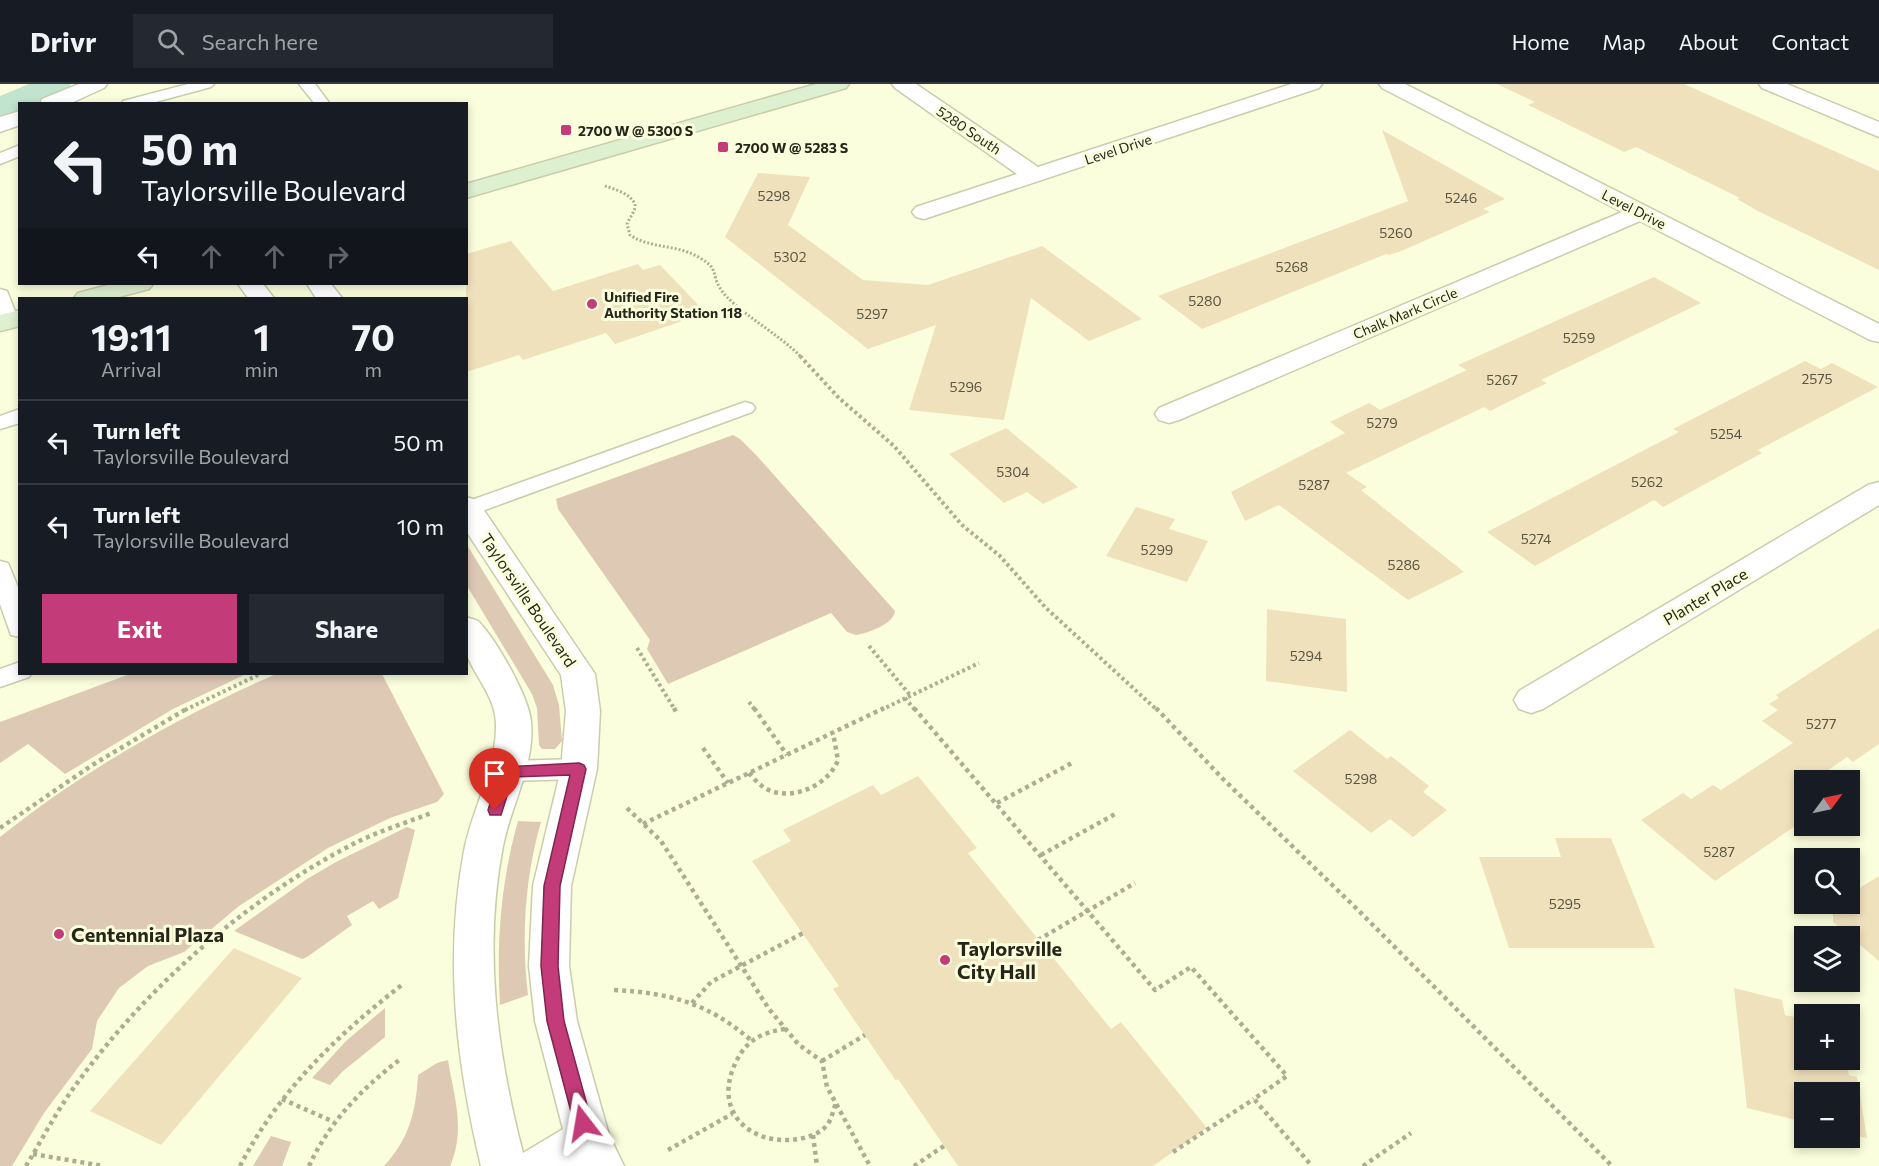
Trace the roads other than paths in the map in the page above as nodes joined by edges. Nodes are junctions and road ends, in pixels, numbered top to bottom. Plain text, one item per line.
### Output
1 (97, 84) edge
2 (206, 84) edge
3 (307, 84) edge
4 (839, 84) edge
5 (902, 84) edge
6 (1312, 84) edge
7 (1389, 84) edge
8 (1768, 84) edge
9 (55, 102) edge
10 (136, 102) edge
11 (321, 102) edge
12 (18, 118) edge
13 (0, 125) edge
14 (1879, 130) edge
15 (18, 151) edge
16 (0, 159) edge
17 (1036, 176) junction
18 (468, 190) edge
19 (924, 212) dead end
20 (1642, 213) junction
21 (136, 285) edge
22 (0, 295) edge
23 (91, 297) edge
24 (10, 321) edge
25 (1879, 334) edge
26 (0, 406) edge
27 (745, 408) dead end
28 (18, 413) edge
29 (1169, 414) dead end
30 (18, 415) edge
31 (0, 423) edge
32 (1879, 492) edge
33 (468, 509) edge
34 (468, 510) edge
35 (0, 569) edge
36 (18, 623) edge
37 (468, 631) edge
38 (18, 672) edge
39 (0, 678) edge
40 (1531, 700) dead end
41 (579, 769) junction
42 (508, 771) junction
43 (594, 1153) edge
44 (504, 1166) edge
45 (540, 1166) edge

1 - 9 street
2 - 10 lane
3 - 11 lane
4 - 18 main road
5 - 17 street, 5280 South
6 - 17 street, Level Drive
7 - 20 street, Level Drive
8 - 14 street
12 - 13 street
15 - 16 lane
17 - 19 street, Level Drive
20 - 25 street, Level Drive
20 - 29 street, Chalk Mark Circle
21 - 23 main road
22 - 24 lane
26 - 28 lane
27 - 33 lane
30 - 31 lane
32 - 40 street, Planter Place
34 - 41 street, Taylorsville Boulevard
35 - 36 lane
37 - 42 street
38 - 39 lane
41 - 42 lane
41 - 43 street, Taylorsville Boulevard
42 - 44 street
43 - 45 street

